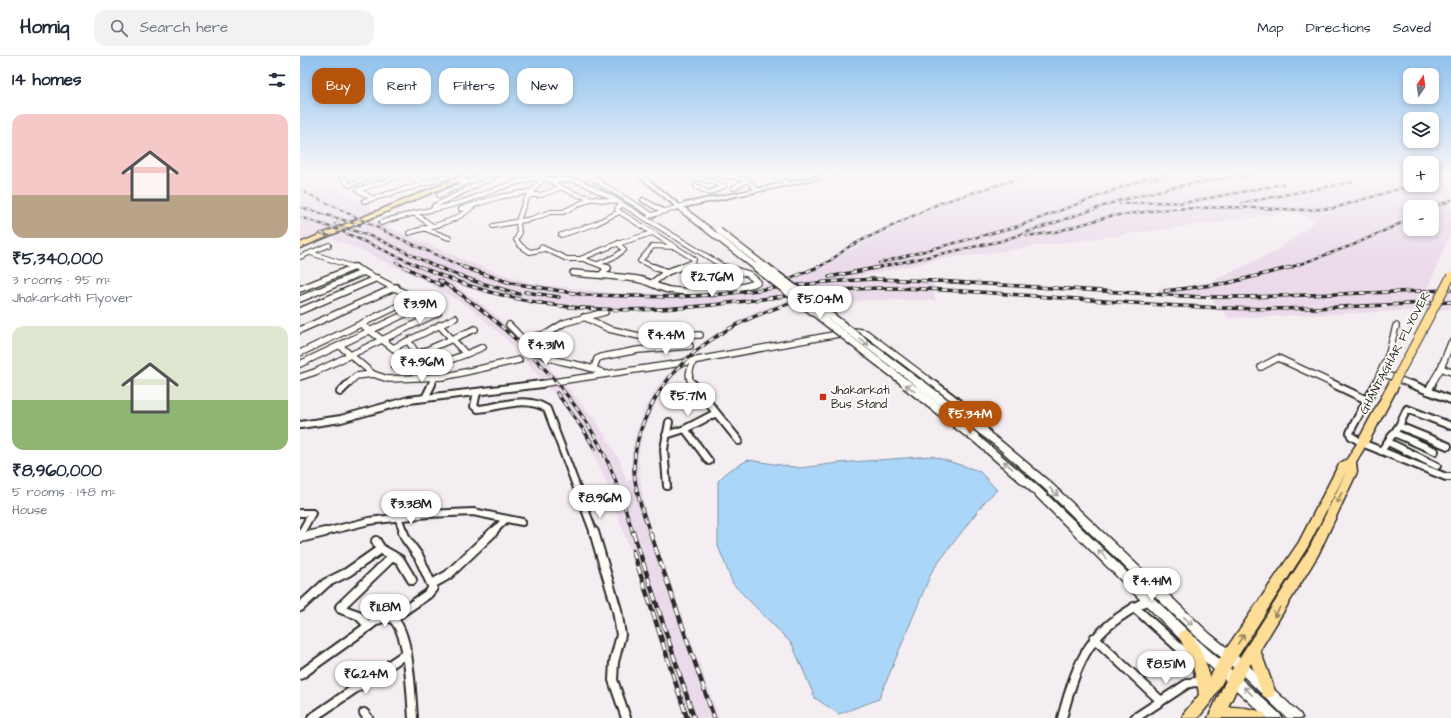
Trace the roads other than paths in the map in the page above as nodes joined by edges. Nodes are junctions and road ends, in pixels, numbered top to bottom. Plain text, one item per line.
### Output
1 (394, 205) edge
2 (437, 205) edge
3 (450, 205) edge
4 (477, 205) edge
5 (524, 205) edge
6 (578, 205) edge
7 (622, 205) joint
8 (636, 205) edge
9 (652, 205) edge
10 (680, 205) edge
11 (681, 205) edge
12 (692, 205) edge
13 (473, 206) junction
14 (683, 207) junction
15 (460, 209) dead end
16 (427, 210) junction
17 (663, 211) junction
18 (619, 212) junction
19 (414, 213) junction
20 (652, 215) junction
21 (644, 218) junction
22 (518, 221) junction
23 (381, 223) dead end
24 (431, 225) junction
25 (493, 226) dead end
26 (423, 228) junction
27 (409, 233) dead end
28 (652, 233) junction
29 (561, 235) dead end
30 (449, 238) dead end
31 (618, 243) junction
32 (329, 245) dead end
33 (300, 246) edge
34 (675, 247) junction
35 (311, 253) junction
36 (706, 256) junction
37 (300, 257) edge
38 (693, 258) junction
39 (580, 259) junction
40 (598, 264) junction
41 (354, 267) junction
42 (364, 272) junction
43 (667, 272) junction
44 (574, 273) dead end
45 (601, 275) junction
46 (1451, 276) edge
47 (377, 278) junction
48 (652, 283) junction
49 (396, 287) junction
50 (300, 289) edge
51 (415, 298) junction
52 (300, 299) edge
53 (300, 311) edge
54 (605, 312) dead end
55 (438, 313) dead end
56 (584, 317) junction
57 (455, 318) dead end
58 (361, 324) junction
59 (439, 325) junction
60 (509, 325) dead end
61 (1396, 326) dead end
62 (475, 329) dead end
63 (300, 330) edge
64 (371, 331) junction
65 (700, 335) dead end
66 (452, 339) junction
67 (525, 339) junction
68 (382, 340) junction
69 (408, 341) junction
70 (1451, 344) edge
71 (340, 346) junction
72 (690, 346) dead end
73 (393, 348) junction
74 (483, 348) dead end
75 (300, 353) edge
76 (351, 354) junction
77 (418, 354) junction
78 (466, 354) junction
79 (519, 360) dead end
80 (694, 360) junction
81 (300, 364) edge
82 (395, 366) dead end
83 (1261, 366) dead end
84 (594, 368) junction
85 (1440, 368) junction
86 (1451, 372) edge
87 (1382, 373) junction
88 (373, 374) junction
89 (605, 374) junction
90 (303, 376) edge
91 (316, 377) dead end
92 (435, 377) junction
93 (1428, 391) junction
94 (340, 392) dead end
95 (476, 392) junction
96 (425, 398) junction
97 (1367, 400) junction
98 (1451, 400) edge
99 (716, 413) junction
100 (670, 422) dead end
101 (300, 425) edge
102 (1399, 426) junction
103 (1451, 426) edge
104 (685, 429) junction
105 (1394, 433) junction
106 (666, 435) junction
107 (989, 436) junction
108 (739, 441) dead end
109 (1363, 441) junction
110 (1388, 442) junction
111 (1448, 446) dead end
112 (1381, 451) junction
113 (1435, 452) dead end
114 (709, 461) dead end
115 (1351, 462) junction
116 (1437, 466) dead end
117 (1451, 477) edge
118 (668, 486) dead end
119 (300, 513) edge
120 (398, 517) junction
121 (506, 519) junction
122 (522, 522) dead end
123 (300, 535) edge
124 (300, 538) edge
125 (376, 541) dead end
126 (381, 549) junction
127 (393, 556) junction
128 (412, 580) dead end
129 (432, 584) junction
130 (1148, 600) junction
131 (300, 607) edge
132 (1134, 607) junction
133 (393, 618) junction
134 (369, 626) junction
135 (1185, 636) junction
136 (1094, 638) junction
137 (1253, 649) junction
138 (407, 653) junction
139 (1229, 657) junction
140 (1201, 667) junction
141 (1242, 667) junction
142 (1223, 669) junction
143 (300, 675) edge
144 (1234, 679) junction
145 (1206, 690) junction
146 (1268, 691) junction
147 (1161, 701) junction
148 (1216, 716) edge
149 (312, 718) edge
150 (414, 718) edge
151 (626, 718) edge
152 (1062, 718) edge
153 (1135, 718) edge
154 (1189, 718) edge
155 (1259, 718) edge
156 (1276, 718) edge
157 (1296, 718) edge

1 - 33 highway
2 - 16 street
3 - 16 street
4 - 13 street
5 - 22 street
6 - 22 street
7 - 18 street
7 - 21 street
8 - 20 street
9 - 17 street
10 - 14 main road
11 - 14 main road
12 - 14 main road
13 - 15 street
13 - 24 street
14 - 17 street
14 -> 107 main road, bridge
130 -> 14 main road, bridge
16 - 19 street
17 - 20 street
18 - 28 street
18 - 29 street
19 - 23 street
19 - 24 street
20 - 21 street
21 - 36 street
22 - 25 street
22 - 39 street
24 - 26 street
26 - 27 street
26 - 30 street
28 - 31 street
28 - 34 street
31 - 39 street
31 - 40 street
32 - 35 street
34 - 38 street
34 - 43 street
35 - 37 street
35 - 41 street
36 - 38 street
36 - 48 street
38 - 43 street
39 - 40 street
40 - 45 street
41 - 42 street
41 - 50 street
42 - 47 street
42 - 52 street
43 - 48 street
44 - 45 street
45 - 48 street
46 - 109 main road, GHANTAGHAR FLYOVER, bridge
47 - 49 street
47 - 53 street
49 - 51 street
49 - 63 street
51 - 58 street
51 - 64 street
54 - 56 street
55 - 68 street
56 - 65 street
56 - 67 street
57 - 59 street
58 - 64 street
58 - 75 street
59 - 66 street
59 - 69 street
60 - 67 street
61 - 87 street
62 - 66 street
64 - 68 street
64 - 71 street
66 - 77 street
66 - 78 street
67 - 84 street
68 - 73 street
68 - 76 street
69 - 73 street
69 - 77 street
70 - 85 street
71 - 76 street
71 - 81 street
72 - 84 street
73 - 82 street
74 - 78 street
76 - 88 street
76 - 90 street
77 - 78 street
79 - 92 street
80 - 89 street
80 - 99 street
80 - 107 street
83 - 97 street
84 - 89 street
85 - 86 street
85 - 93 street
87 - 93 street
87 - 97 street
88 - 92 street
88 - 94 street
89 - 95 street
90 - 91 street
92 - 96 street
93 - 98 street
95 - 96 street
95 - 151 street
96 - 101 street
97 - 109 street
99 - 104 street
99 - 108 street
100 - 106 street
102 - 103 street
102 - 105 street
102 - 111 street
104 - 106 street
104 - 114 street
105 - 110 street
105 - 113 street
106 - 118 street
107 -> 139 main road
109 - 112 street
109 - 115 main road, GHANTAGHAR FLYOVER
110 - 112 street
110 - 116 street
112 - 117 street
115 -> 137 main road
139 -> 115 main road
119 - 123 street
120 - 121 street
120 - 124 street
120 - 129 street
121 - 122 street
121 - 129 street
125 - 126 street
126 - 127 street
126 - 131 street
127 - 128 street
127 - 134 street
129 - 133 street
130 - 132 street
130 - 135 main road
132 - 136 street
132 - 140 street
133 - 134 street
133 - 138 street
134 - 143 street
135 - 140 main road
135 - 142 main road
136 - 147 street
136 - 152 street
137 - 141 main road
137 - 146 main road
138 - 149 street
138 - 150 street
139 - 141 main road
139 - 142 main road
140 - 145 main road
141 - 144 main road
141 - 146 main road
142 - 144 main road
142 - 145 main road
144 - 148 main road
156 -> 144 main road
145 - 147 street
145 - 154 main road
146 - 157 main road
147 - 153 street
148 - 155 main road

